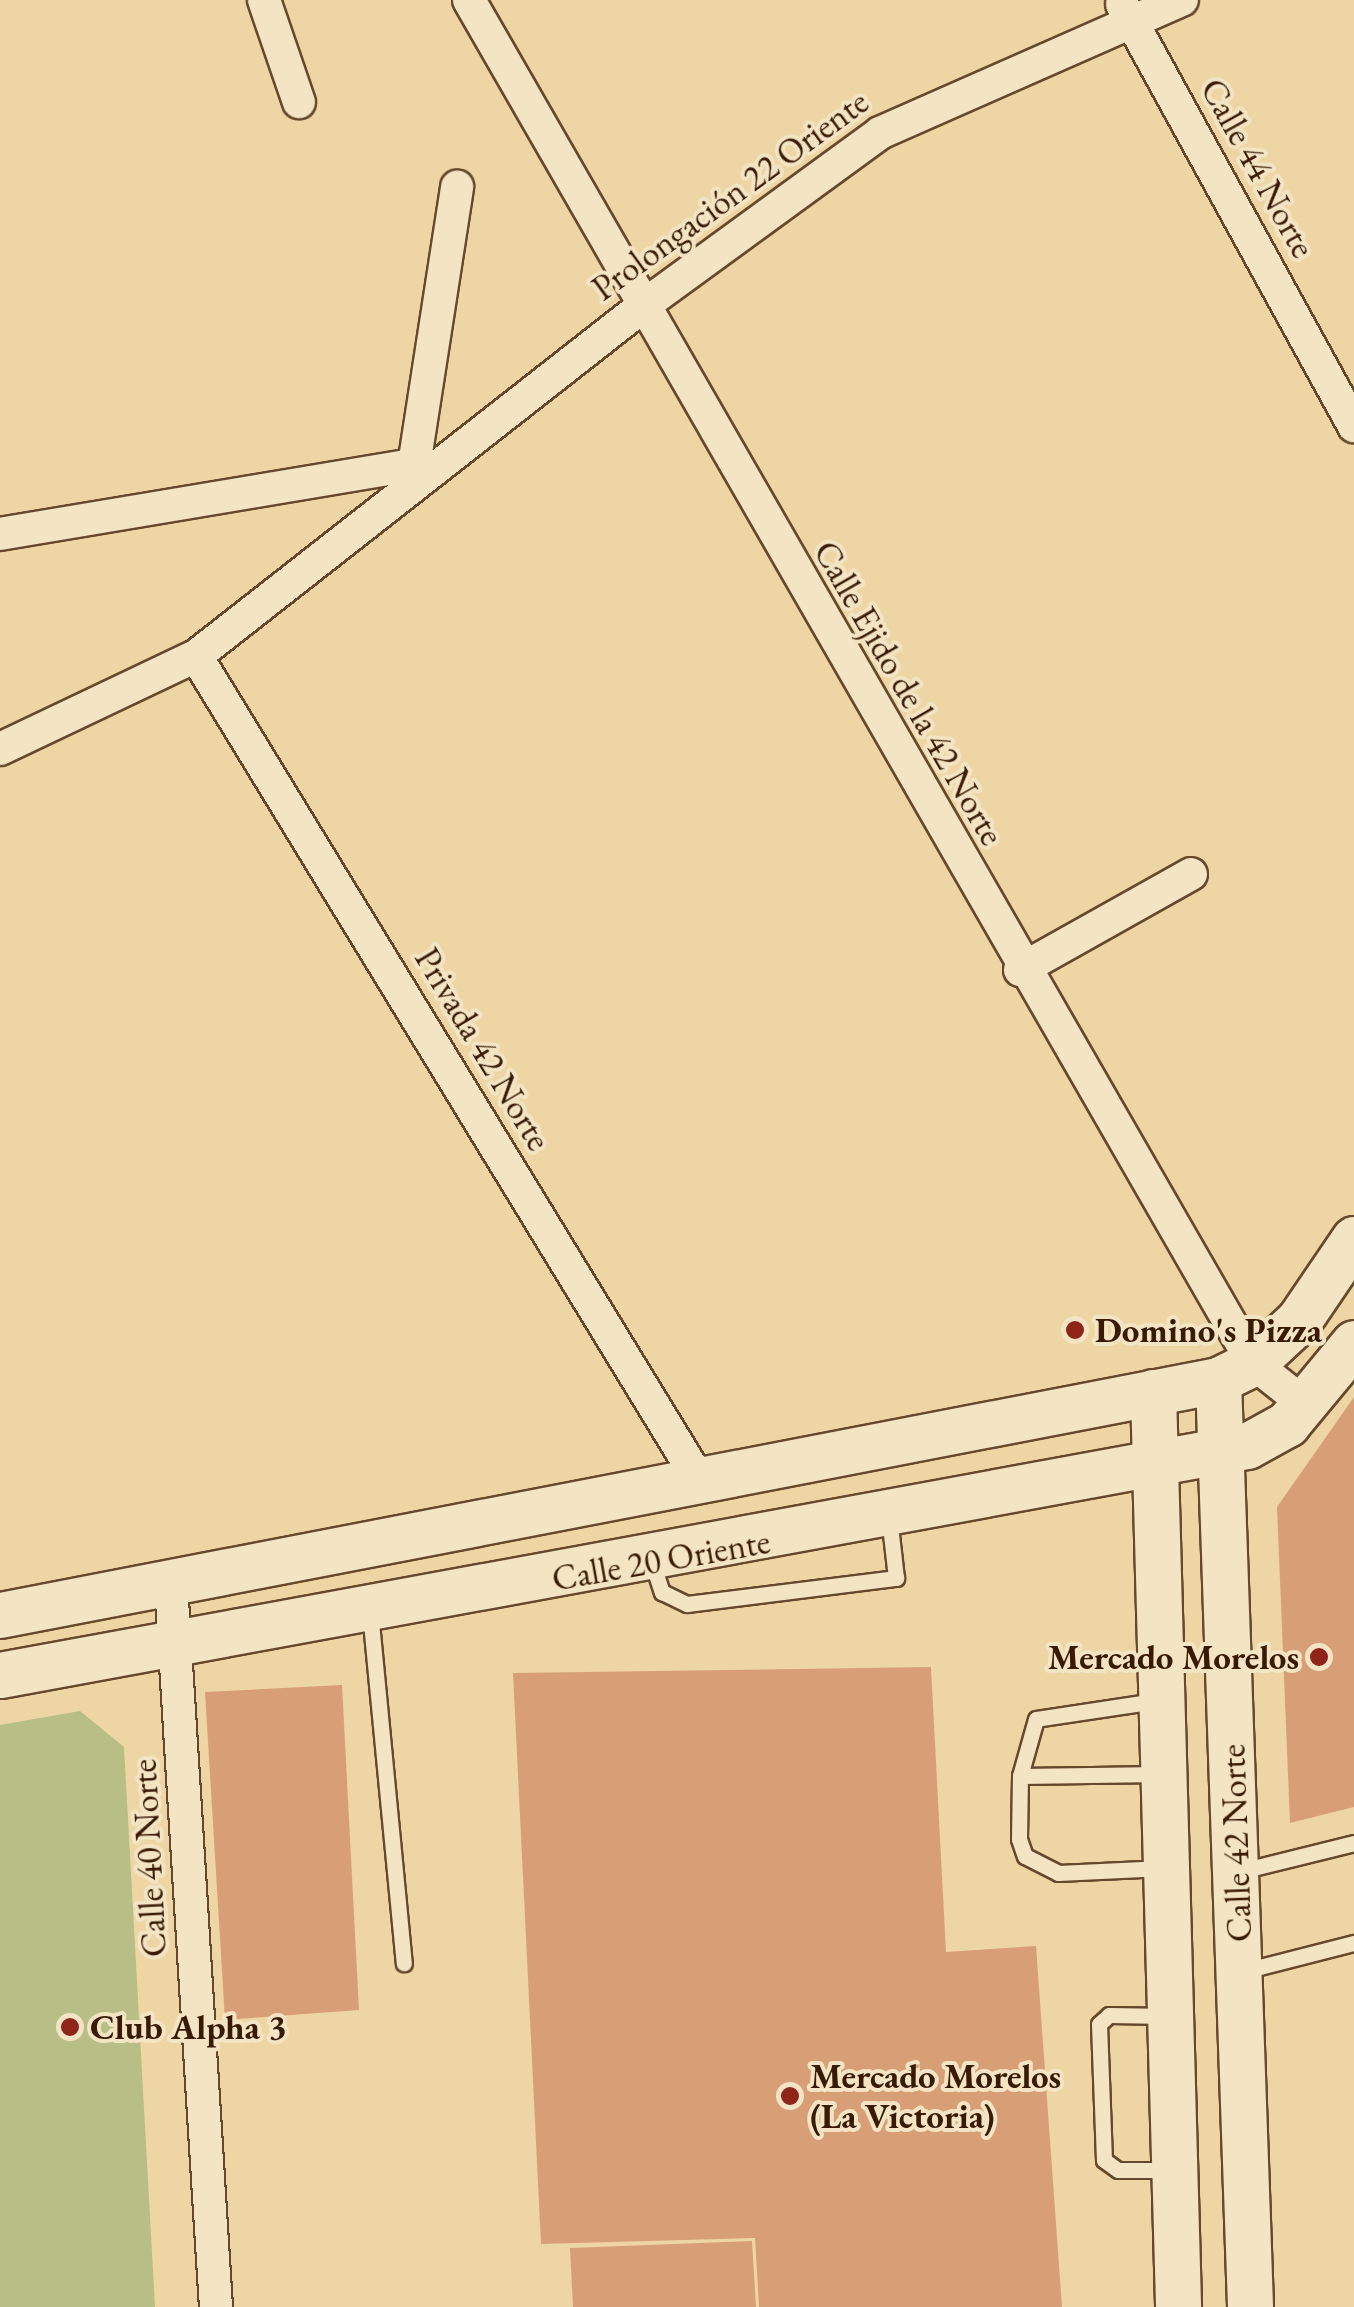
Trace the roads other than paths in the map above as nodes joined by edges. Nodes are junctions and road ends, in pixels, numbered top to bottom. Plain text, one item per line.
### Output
1 (264, 0) edge
2 (469, 0) edge
3 (1182, 0) edge
4 (1125, 10) edge
5 (299, 102) dead end
6 (457, 187) dead end
7 (642, 306) junction
8 (1354, 426) edge
9 (413, 475) junction
10 (0, 534) edge
11 (196, 656) junction
12 (0, 750) edge
13 (1192, 874) dead end
14 (1020, 970) junction
15 (1354, 1240) edge
16 (1354, 1343) edge
17 (1235, 1371) junction
18 (1152, 1392) junction
19 (1305, 1404) junction
20 (1223, 1452) junction
21 (1159, 1462) junction
22 (702, 1483) junction
23 (888, 1517) junction
24 (652, 1562) junction
25 (171, 1584) junction
26 (370, 1612) junction
27 (0, 1615) edge
28 (176, 1644) junction
29 (0, 1675) edge
30 (1164, 1700) junction
31 (1166, 1774) junction
32 (1020, 1776) junction
33 (1354, 1843) edge
34 (1168, 1868) junction
35 (1236, 1872) junction
36 (1354, 1943) edge
37 (404, 1963) dead end
38 (1240, 1972) junction
39 (1172, 2016) junction
40 (1175, 2170) junction
41 (216, 2307) edge
42 (1178, 2307) edge
43 (1250, 2307) edge

1 - 5 street
2 - 7 street, Calle Ejido de la 42 Norte
3 - 4 street, Prolongación 22 Oriente
4 - 7 street, Prolongación 22 Oriente
4 - 8 street, Calle 44 Norte
6 - 9 street
7 - 9 street, Prolongación 22 Oriente
7 - 14 street, Calle Ejido de la 42 Norte
9 - 10 street, Prolongación 22 Oriente
9 - 11 street
11 - 12 street
11 - 22 street, Privada 42 Norte
13 - 14 street
14 - 17 street, Calle Ejido de la 42 Norte
15 - 17 main road
16 - 19 main road, Calle 20 Oriente
17 - 18 main road, Calle 20 Oriente
17 - 19 street, Calle Ejido de la 42 Norte
17 - 20 main road, Calle 42 Norte
18 - 21 main road, Calle 42 Norte
18 - 22 main road, Calle 20 Oriente
19 - 20 main road, Calle 20 Oriente
20 - 21 main road, Calle 20 Oriente
20 - 35 main road, Calle 42 Norte
21 - 23 main road, Calle 20 Oriente
21 - 30 main road, Calle 42 Norte
22 - 25 main road, Calle 20 Oriente
23 - 24 main road, Calle 20 Oriente
23 - 24 lane
24 - 26 main road, Calle 20 Oriente
25 - 27 main road, Calle 20 Oriente
25 - 28 street, Calle 40 Norte
26 - 28 main road, Calle 20 Oriente
26 - 37 lane
28 - 29 main road, Calle 20 Oriente
28 - 41 street, Calle 40 Norte
30 - 31 main road, Calle 42 Norte
30 - 32 lane
31 - 32 lane
31 - 34 main road, Calle 42 Norte
32 - 34 lane
33 - 35 lane
34 - 39 main road, Calle 42 Norte
35 - 38 main road, Calle 42 Norte
36 - 38 lane
38 - 43 main road, Calle 42 Norte
39 - 40 main road, Calle 42 Norte
39 - 40 lane
40 - 42 main road, Calle 42 Norte

